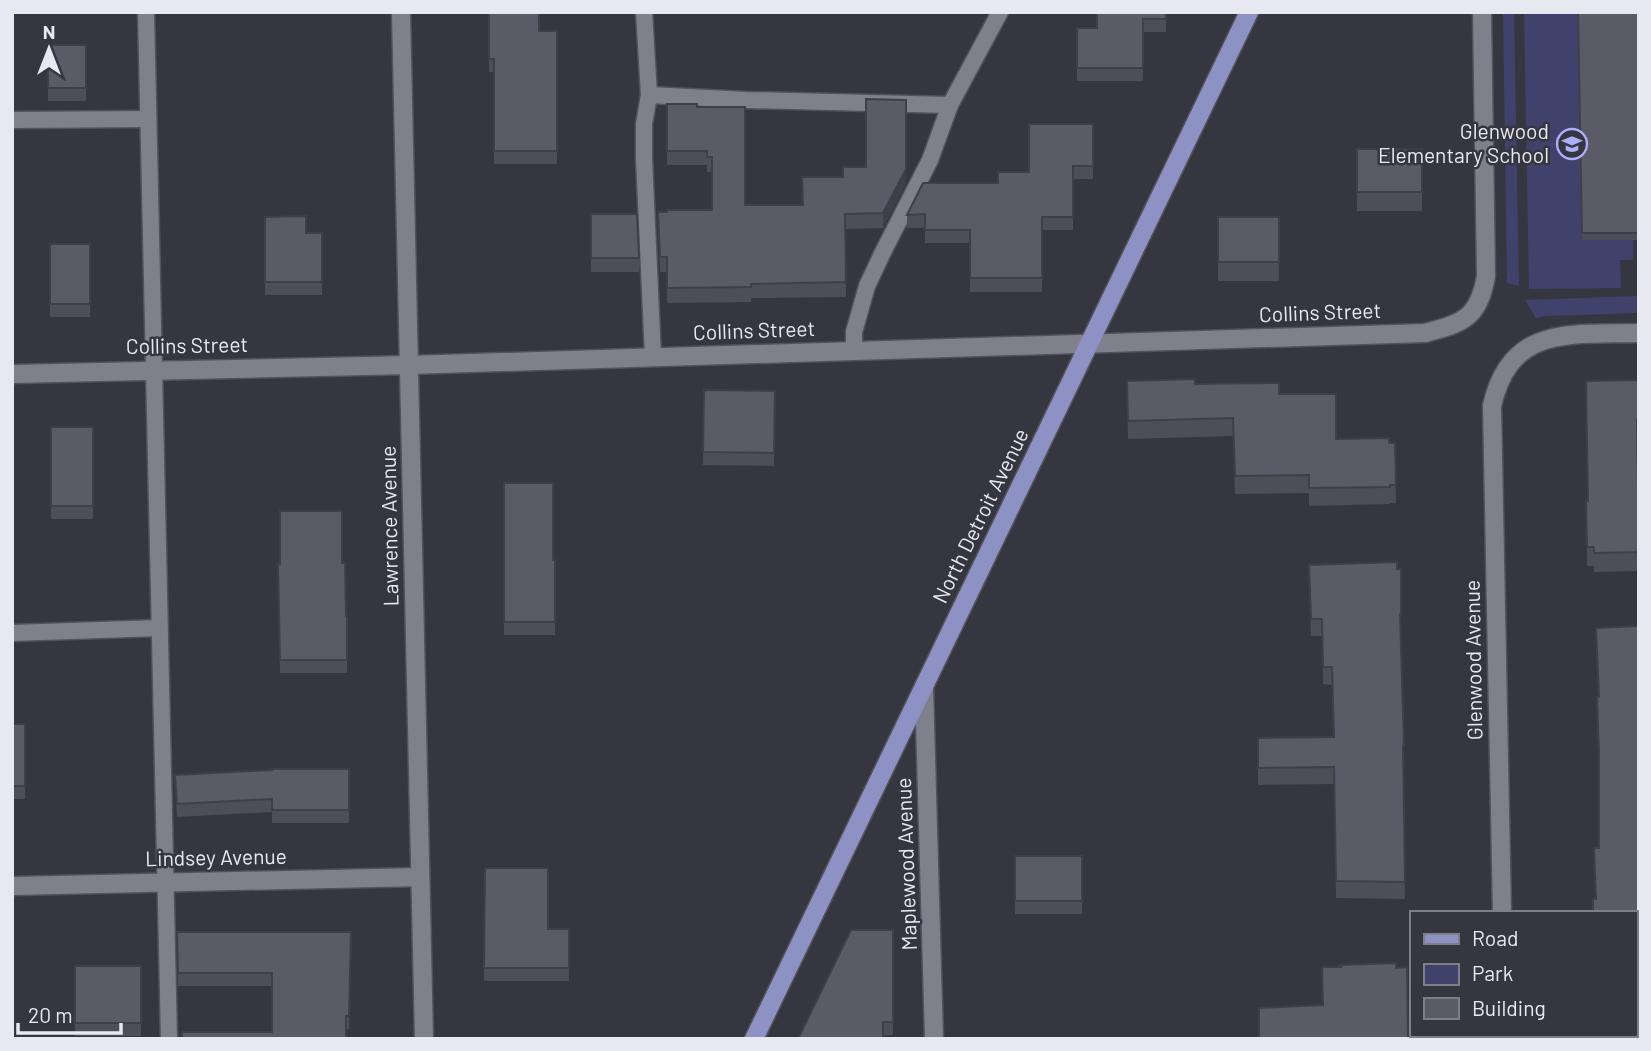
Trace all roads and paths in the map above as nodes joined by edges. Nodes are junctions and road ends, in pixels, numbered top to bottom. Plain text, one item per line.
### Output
1 (146, 12) edge
2 (401, 12) edge
3 (644, 12) edge
4 (1000, 12) edge
5 (1250, 12) edge
6 (1482, 12) edge
7 (649, 95) junction
8 (950, 106) junction
9 (148, 119) junction
10 (12, 120) edge
11 (1639, 333) edge
12 (1090, 343) junction
13 (855, 350) junction
14 (653, 357) junction
15 (409, 365) junction
16 (154, 370) junction
17 (12, 374) edge
18 (159, 628) junction
19 (12, 633) edge
20 (924, 687) junction
21 (420, 877) junction
22 (164, 882) junction
23 (12, 886) edge
24 (1502, 911) edge
25 (169, 1039) edge
26 (424, 1039) edge
27 (754, 1039) edge
28 (934, 1039) edge

1 - 9 lane
2 - 15 street, Lawrence Avenue
3 - 7 lane
4 - 8 lane
5 - 12 main road, North Detroit Avenue
6 - 12 street, Collins Street
7 - 8 lane
7 - 14 lane
8 - 13 lane
9 - 10 lane
9 - 16 lane
11 - 24 street, Glenwood Avenue
12 - 13 street, Collins Street
12 - 20 main road, North Detroit Avenue
13 - 14 street, Collins Street
14 - 15 street, Collins Street
15 - 16 street, Collins Street
15 - 21 street, Lawrence Avenue
16 - 17 street, Collins Street
16 - 18 lane
18 - 19 lane
18 - 22 lane
20 - 27 main road, North Detroit Avenue
20 - 28 street, Maplewood Avenue
21 - 22 street, Lindsey Avenue
21 - 26 street, Lawrence Avenue
22 - 23 street, Lindsey Avenue
22 - 25 lane

